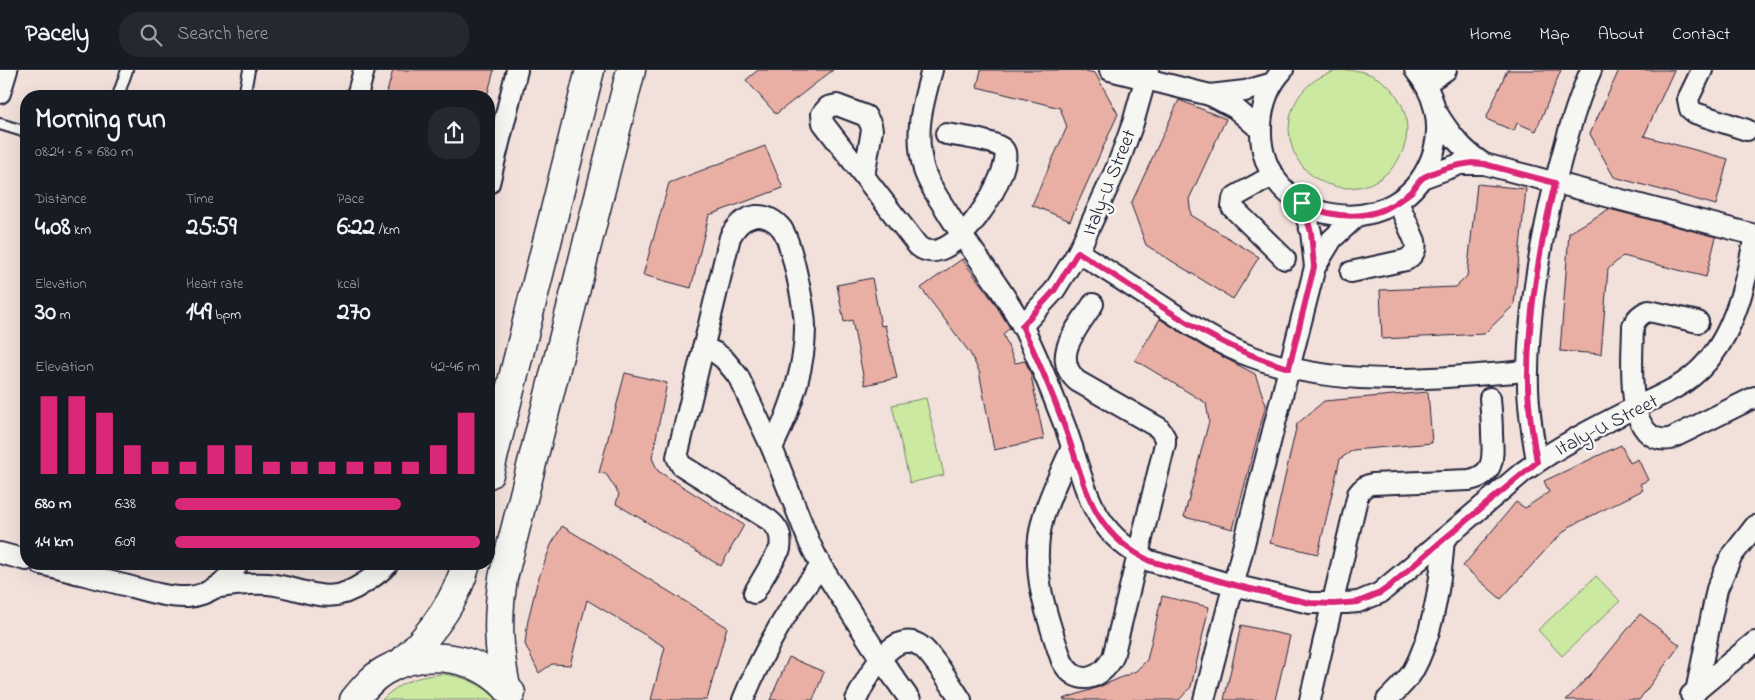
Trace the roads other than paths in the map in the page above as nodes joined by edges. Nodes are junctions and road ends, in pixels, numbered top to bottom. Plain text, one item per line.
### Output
1 (7, 70) edge
2 (126, 70) edge
3 (249, 70) edge
4 (364, 70) edge
5 (517, 70) edge
6 (590, 70) edge
7 (631, 70) edge
8 (932, 70) edge
9 (1110, 70) edge
10 (1446, 70) edge
11 (1591, 70) edge
12 (1702, 70) edge
13 (1147, 74) edge
14 (1278, 76) edge
15 (1420, 77) edge
16 (120, 90) edge
17 (245, 90) edge
18 (359, 90) edge
19 (0, 93) edge
20 (1210, 95) junction
21 (1436, 112) junction
22 (0, 124) edge
23 (1261, 127) junction
24 (20, 130) edge
25 (1747, 130) dead end
26 (946, 134) dead end
27 (495, 159) edge
28 (1484, 164) junction
29 (1274, 175) junction
30 (864, 176) dead end
31 (1422, 178) junction
32 (1555, 183) junction
33 (1398, 202) junction
34 (1302, 203) junction
35 (1357, 216) junction
36 (1755, 235) edge
37 (961, 236) junction
38 (1078, 252) junction
39 (1285, 259) dead end
40 (1314, 267) junction
41 (1351, 272) dead end
42 (1093, 304) dead end
43 (1698, 322) dead end
44 (1022, 326) junction
45 (703, 347) junction
46 (1289, 368) junction
47 (1528, 371) junction
48 (1755, 397) edge
49 (1490, 398) dead end
50 (1635, 408) junction
51 (1072, 446) junction
52 (772, 448) junction
53 (495, 450) edge
54 (1537, 462) junction
55 (1755, 526) edge
56 (1444, 539) junction
57 (0, 553) edge
58 (1137, 555) junction
59 (20, 558) edge
60 (821, 566) junction
61 (65, 570) edge
62 (233, 570) edge
63 (382, 570) edge
64 (464, 570) edge
65 (1234, 585) junction
66 (214, 588) junction
67 (754, 593) dead end
68 (1334, 604) junction
69 (1755, 642) edge
70 (880, 658) junction
71 (402, 662) junction
72 (512, 694) edge
73 (1691, 696) edge
74 (354, 700) edge
75 (743, 700) edge
76 (856, 700) edge
77 (910, 700) edge
78 (961, 700) edge
79 (1204, 700) edge
80 (1310, 700) edge
81 (1387, 700) edge

1 - 19 street
2 - 16 lane
3 - 17 lane
4 - 18 street
5 - 27 street
6 - 53 street
7 - 72 street
8 - 37 street, Italy-U Street
9 - 13 street
10 - 15 street
11 - 32 street
12 - 25 street
13 - 20 street
13 - 38 street, Italy-U Street
14 - 20 street
14 - 23 street
15 - 21 street
20 - 23 street
21 - 28 street
21 - 31 street
22 - 24 lane
23 - 29 street
26 - 37 street
28 - 31 street
28 - 32 street
29 - 34 street
29 - 39 street
30 - 37 street
31 - 33 street
32 - 36 street
32 - 47 street
33 - 35 street
33 - 41 street
34 - 35 street
34 - 40 street
35 - 40 street
36 - 50 street, Italy-U Street
37 - 44 street, Italy-U Street
38 - 44 street, Italy-U Street
38 - 46 street
40 - 46 street
42 - 58 street
43 - 50 street
44 - 51 street, Italy-U Street
45 - 52 street
45 - 52 street
45 - 67 street
46 - 47 street
46 - 65 street
47 - 54 street
48 - 50 street
49 - 68 street
50 - 54 street, Italy-U Street
51 - 58 street, Italy-U Street
51 - 58 street
52 - 60 street
54 - 56 street, Italy-U Street
55 - 73 street
56 - 68 street, Italy-U Street
56 - 81 street
57 - 59 street
58 - 65 street, Italy-U Street
60 - 70 street
60 - 75 street
61 - 66 street
62 - 66 street
63 - 66 street
64 - 71 street
65 - 68 street, Italy-U Street
65 - 79 street
68 - 80 street
69 - 73 street
70 - 76 street
70 - 77 street
70 - 78 street
71 - 72 street
71 - 74 street

